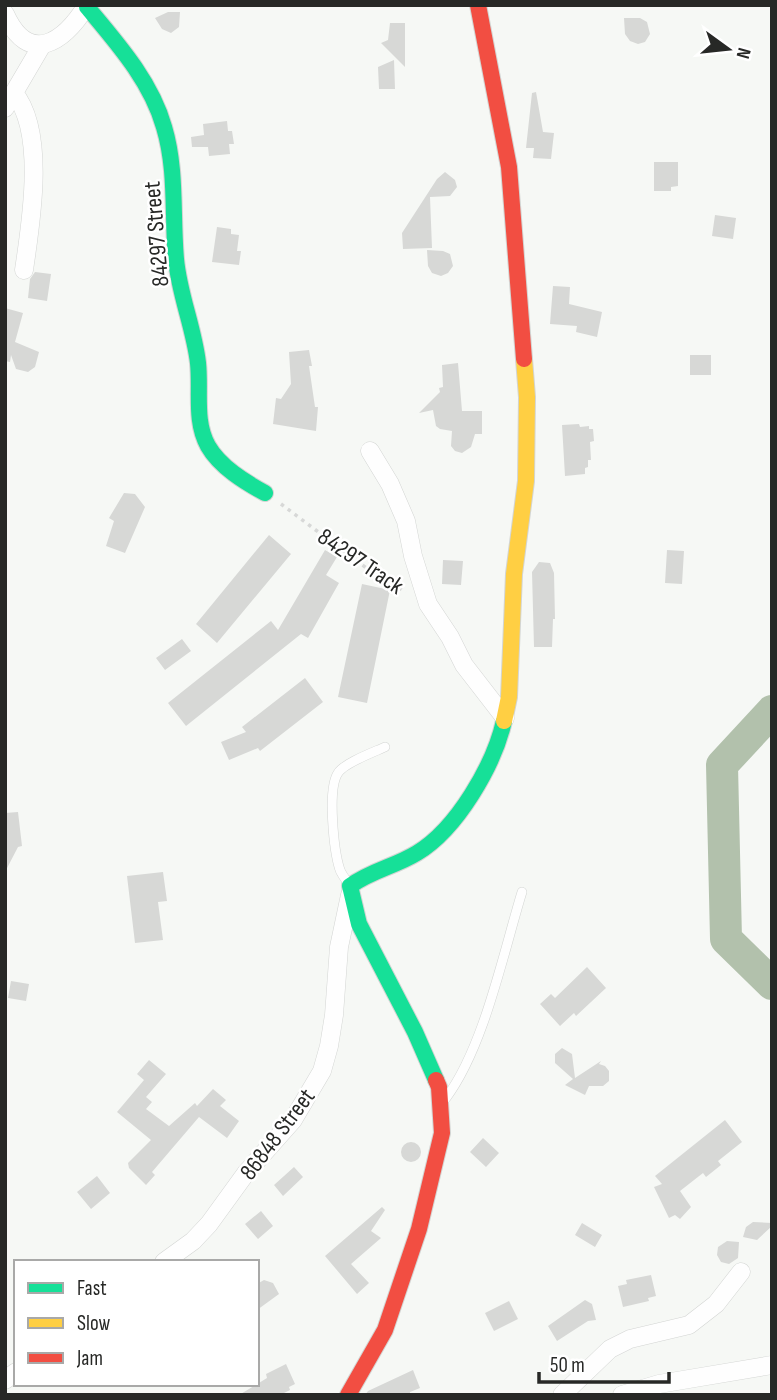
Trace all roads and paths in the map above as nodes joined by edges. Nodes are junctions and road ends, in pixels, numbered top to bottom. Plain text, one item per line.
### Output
1 (478, 5) edge
2 (87, 6) edge
3 (5, 14) edge
4 (42, 45) junction
5 (10, 101) edge
6 (24, 270) dead end
7 (369, 451) dead end
8 (265, 493) joint
9 (410, 593) dead end
10 (505, 718) junction
11 (385, 747) dead end
12 (350, 890) junction
13 (522, 892) dead end
14 (441, 1105) junction
15 (166, 1260) edge
16 (741, 1272) dead end
17 (772, 1365) edge
18 (348, 1395) edge
19 (562, 1395) edge
20 (622, 1395) edge

1 - 10 street
2 - 4 street
2 - 8 street, 84297 Street
3 - 4 street
4 - 5 street
5 - 6 street
7 - 10 street
8 - 9 path, 84297 Track
10 - 12 street
11 - 12 lane
12 - 14 street
12 - 15 street, 86848 Street
13 - 14 lane
14 - 18 street
16 - 19 street
17 - 20 street

